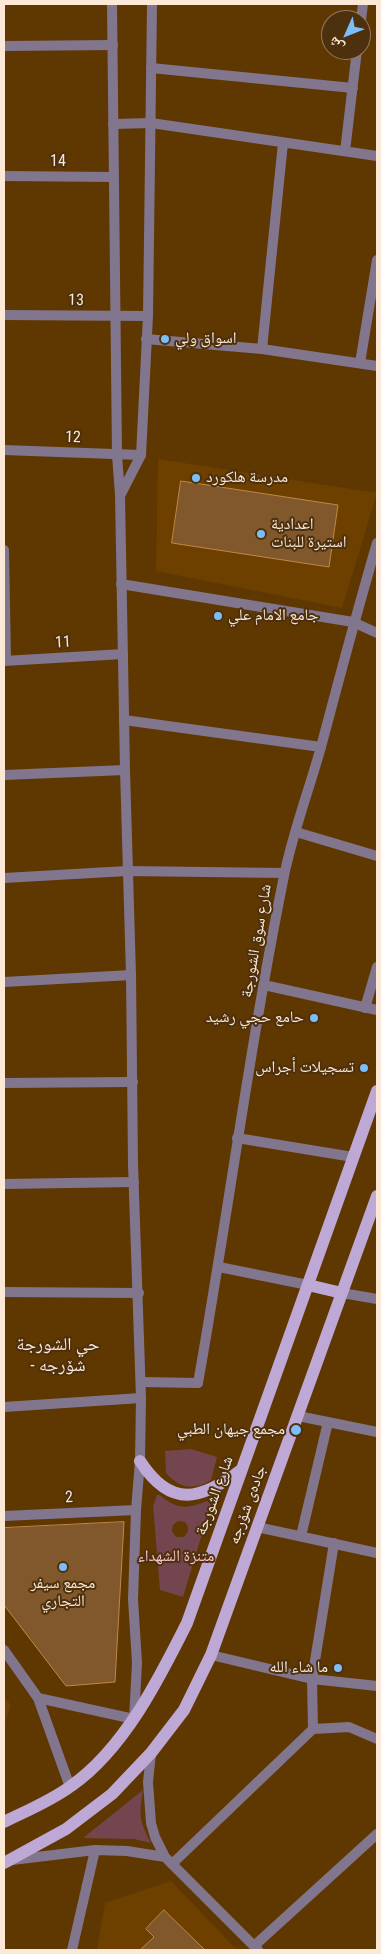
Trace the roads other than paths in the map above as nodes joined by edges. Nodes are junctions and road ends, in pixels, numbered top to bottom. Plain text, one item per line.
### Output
1 (112, 4) edge
2 (152, 4) edge
3 (113, 45) junction
4 (4, 46) edge
5 (356, 60) edge
6 (151, 68) junction
7 (353, 88) junction
8 (150, 123) junction
9 (113, 124) junction
10 (283, 142) junction
11 (345, 152) junction
12 (377, 156) edge
13 (4, 176) edge
14 (113, 177) junction
15 (377, 260) edge
16 (4, 315) edge
17 (148, 316) junction
18 (115, 317) junction
19 (146, 339) junction
20 (262, 349) junction
21 (360, 363) junction
22 (377, 366) edge
23 (4, 450) edge
24 (116, 455) junction
25 (141, 455) junction
26 (120, 495) junction
27 (377, 543) edge
28 (4, 550) edge
29 (121, 584) junction
30 (353, 622) junction
31 (377, 633) edge
32 (123, 654) junction
33 (5, 661) edge
34 (124, 720) junction
35 (321, 747) junction
36 (125, 770) junction
37 (4, 775) edge
38 (296, 832) junction
39 (377, 856) edge
40 (127, 871) junction
41 (284, 873) junction
42 (4, 878) edge
43 (377, 968) edge
44 (131, 975) junction
45 (4, 982) edge
46 (264, 985) junction
47 (365, 1008) junction
48 (377, 1010) edge
49 (133, 1082) junction
50 (4, 1083) edge
51 (377, 1091) edge
52 (237, 1138) junction
53 (353, 1157) junction
54 (134, 1182) junction
55 (4, 1184) edge
56 (377, 1196) edge
57 (219, 1267) junction
58 (308, 1286) junction
59 (4, 1292) edge
60 (139, 1293) junction
61 (342, 1293) junction
62 (377, 1299) edge
63 (141, 1382) junction
64 (141, 1398) junction
65 (4, 1407) edge
66 (298, 1416) junction
67 (328, 1422) junction
68 (377, 1432) edge
69 (140, 1461) junction
70 (241, 1470) junction
71 (136, 1510) junction
72 (4, 1516) edge
73 (257, 1527) junction
74 (301, 1536) junction
75 (334, 1544) junction
76 (377, 1553) edge
77 (4, 1650) edge
78 (211, 1655) junction
79 (312, 1680) junction
80 (377, 1686) edge
81 (38, 1698) junction
82 (134, 1719) junction
83 (312, 1729) junction
84 (377, 1739) edge
85 (151, 1753) junction
86 (70, 1787) junction
87 (4, 1822) edge
88 (377, 1834) edge
89 (95, 1850) junction
90 (168, 1861) junction
91 (8, 1862) edge
92 (256, 1948) edge
93 (72, 1950) edge

1 - 3 street
2 - 6 street
3 - 4 street
3 - 9 street
5 - 7 street
6 - 7 street
6 - 8 street
7 - 11 street
8 - 9 street
8 - 10 street
8 - 17 street
9 - 14 street
10 - 11 street
10 - 20 street
11 - 12 street
13 - 14 street, 14
14 - 18 street
15 - 21 street
16 - 18 street, 13
17 - 18 street, 13
17 - 19 street
18 - 24 street
19 - 20 street
19 - 25 street
20 - 21 street
21 - 22 street
23 - 24 street, 12
24 - 25 street, 12
24 - 26 street
25 - 26 street
26 - 29 street
27 - 30 street, شارع سوق الشورجة
28 - 33 street
29 - 30 street
29 - 32 street
30 - 31 street
30 - 35 street, شارع سوق الشورجة
32 - 33 street, 11
32 - 34 street
34 - 35 street
34 - 36 street
35 - 38 street, شارع سوق الشورجة
36 - 37 street
36 - 40 street
38 - 39 street
38 - 41 street, شارع سوق الشورجة
40 - 41 street
40 - 42 street
40 - 44 street
41 - 46 street, شارع سوق الشورجة
43 - 47 street
44 - 45 street
44 - 49 street
46 - 47 street
46 - 52 street, شارع سوق الشورجة
47 - 48 street
49 - 50 street
49 - 54 street
51 - 53 main road, شارع الشورجة
52 - 53 street
52 - 57 street, شارع سوق الشورجة
53 - 58 main road, شارع الشورجة
54 - 55 street
54 - 60 street
56 - 61 main road, جادەی شۆرجە
57 - 58 street
57 - 63 street, شارع سوق الشورجة
58 - 61 main road
58 - 70 main road, شارع الشورجة
59 - 60 street
60 - 63 street
61 - 62 street
61 - 66 main road, جادەی شۆرجە
63 - 64 street
64 - 65 street
64 - 69 street
66 - 67 street
66 - 73 main road, جادەی شۆرجە
67 - 68 street
67 - 74 street
69 - 70 main road
69 - 71 street
70 - 82 main road, شارع الشورجة
71 - 72 street, 2
71 - 82 street
73 - 74 street
73 - 78 main road, جادەی شۆرجە
74 - 75 street
75 - 76 street
75 - 79 street
77 - 81 street
78 - 79 street
78 - 85 main road, جادەی شۆرجە
79 - 80 street
79 - 83 street
81 - 82 street
81 - 86 street
82 - 86 main road, شارع الشورجة
83 - 84 street
83 - 90 street
85 - 90 street
85 - 91 main road, جادەی شۆرجە
86 - 87 main road, شارع الشورجة
88 - 92 street
89 - 90 street
89 - 91 street
89 - 93 street
90 - 92 street

